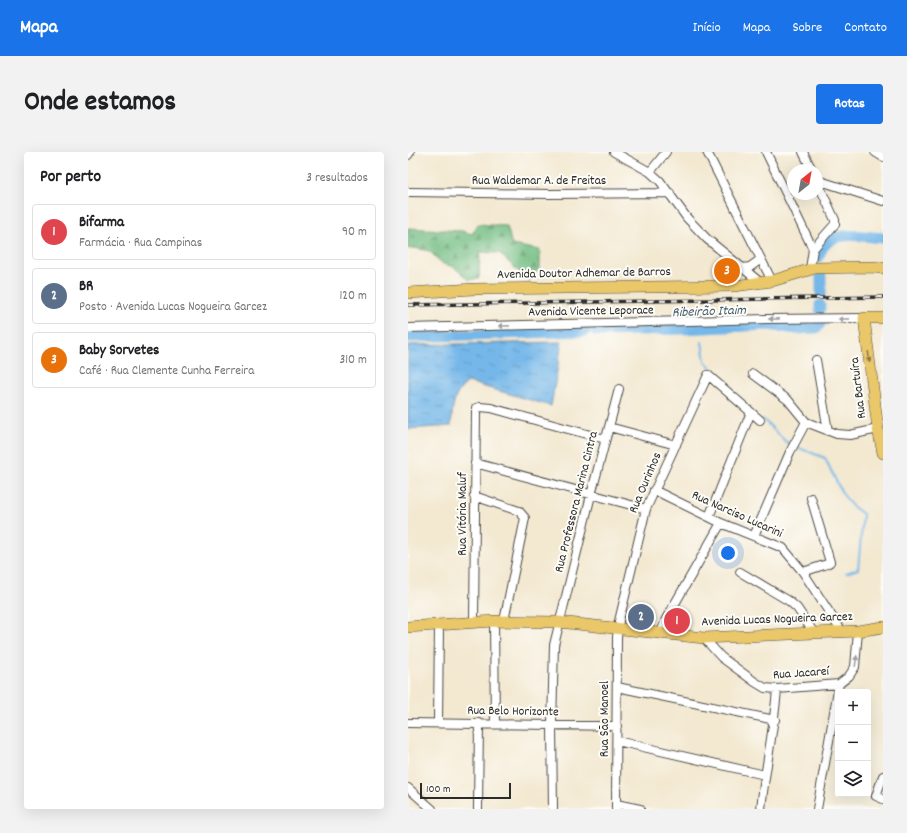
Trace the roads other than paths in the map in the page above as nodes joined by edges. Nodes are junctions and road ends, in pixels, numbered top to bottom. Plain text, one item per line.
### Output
1 (410, 152) edge
2 (614, 152) edge
3 (666, 152) edge
4 (707, 152) edge
5 (766, 152) edge
6 (803, 152) edge
7 (875, 152) edge
8 (408, 155) edge
9 (883, 157) edge
10 (809, 164) edge
11 (650, 172) junction
12 (823, 183) edge
13 (408, 192) edge
14 (670, 193) junction
15 (823, 194) edge
16 (883, 201) edge
17 (813, 249) junction
18 (761, 259) junction
19 (743, 268) junction
20 (817, 268) junction
21 (883, 268) edge
22 (766, 282) junction
23 (408, 294) edge
24 (864, 318) junction
25 (883, 318) edge
26 (408, 328) edge
27 (816, 360) dead end
28 (753, 374) dead end
29 (619, 389) dead end
30 (752, 412) junction
31 (760, 420) dead end
32 (806, 422) junction
33 (609, 427) junction
34 (878, 429) junction
35 (828, 431) junction
36 (605, 439) junction
37 (676, 445) junction
38 (883, 453) edge
39 (475, 463) junction
40 (654, 490) junction
41 (591, 495) junction
42 (474, 496) junction
43 (812, 498) dead end
44 (646, 509) junction
45 (709, 517) junction
46 (721, 523) junction
47 (754, 536) junction
48 (740, 572) dead end
49 (803, 572) junction
50 (499, 621) junction
51 (474, 622) junction
52 (559, 622) junction
53 (438, 625) junction
54 (408, 627) edge
55 (883, 627) edge
56 (618, 629) junction
57 (858, 631) junction
58 (842, 632) junction
59 (814, 633) junction
60 (661, 634) junction
61 (704, 638) junction
62 (839, 684) junction
63 (616, 687) junction
64 (777, 689) junction
65 (775, 720) junction
66 (408, 723) edge
67 (438, 723) junction
68 (479, 723) junction
69 (495, 724) junction
70 (552, 725) junction
71 (617, 726) junction
72 (617, 741) junction
73 (765, 775) junction
74 (883, 776) edge
75 (408, 788) edge
76 (883, 799) edge
77 (616, 806) edge
78 (432, 809) edge
79 (478, 809) edge
80 (553, 809) edge
81 (640, 809) edge
82 (761, 809) edge
83 (817, 809) edge

1 - 8 street
2 - 11 street
3 - 11 street
4 - 18 street
5 - 17 street
6 - 10 street
7 - 9 street
11 - 14 street
12 - 16 street
13 - 14 street, Rua Waldemar A. de Freitas
14 - 19 street
15 - 17 street
17 - 20 street
18 - 19 street
18 - 22 street
19 - 22 street
20 - 21 main road, Avenida Doutor Adhemar de Barros
20 - 22 main road, Avenida Doutor Adhemar de Barros
22 - 23 main road, Avenida Doutor Adhemar de Barros
24 - 25 main road
24 -> 26 street, Avenida Vicente Leporace
24 -> 34 main road, Rua Bartuíra
27 - 35 street
28 - 32 street
29 - 33 street, Rua Professora Marina Cintra
30 - 31 street
30 - 37 street, Rua Ourinhos
30 - 45 street
32 - 35 street
32 - 47 street
33 - 36 street, Rua Professora Marina Cintra
33 - 37 street
34 - 35 street
34 - 38 main road, Rua Bartuíra
36 - 39 street, Rua Vitória Maluf
36 - 41 street, Rua Professora Marina Cintra
37 - 40 street, Rua Ourinhos
39 - 41 street
39 - 42 street, Rua Vitória Maluf
40 - 44 street, Rua Ourinhos
40 - 45 street, Rua Narciso Lucarini
41 - 44 street
41 - 52 street, Rua Professora Marina Cintra
42 - 50 street
42 - 51 street, Rua Vitória Maluf
43 - 49 street
44 - 56 street, Rua Ourinhos
45 - 46 street, Rua Narciso Lucarini
46 - 47 street, Rua Narciso Lucarini
46 - 60 street
47 - 49 street, Rua Narciso Lucarini
48 - 59 street
49 - 58 street, Rua Narciso Lucarini
50 - 51 main road, Avenida Lucas Nogueira Garcez
50 - 52 main road, Avenida Lucas Nogueira Garcez
50 - 69 street
51 - 53 main road, Avenida Lucas Nogueira Garcez
52 - 56 main road, Avenida Lucas Nogueira Garcez
52 - 70 street, Rua Professora Marina Cintra
53 - 54 main road, Avenida Lucas Nogueira Garcez
53 - 67 street
55 - 57 main road, Avenida Lucas Nogueira Garcez
56 - 60 main road, Avenida Lucas Nogueira Garcez
56 - 63 street, Rua São Manoel
57 - 58 main road, Avenida Lucas Nogueira Garcez
62 -> 57 street
58 - 59 main road, Avenida Lucas Nogueira Garcez
59 - 61 main road, Avenida Lucas Nogueira Garcez
60 - 61 main road, Avenida Lucas Nogueira Garcez
61 - 64 street, Rua Jacareí
62 - 64 street, Rua Jacareí
62 - 83 street, Rua Jacareí
63 - 65 street
63 - 71 street, Rua São Manoel
64 - 65 street
65 - 73 street
66 - 67 street, Rua Belo Horizonte
67 - 68 street, Rua Belo Horizonte
68 - 69 street, Rua Belo Horizonte
68 - 79 street
69 - 70 street, Rua Belo Horizonte
70 - 71 street, Rua Belo Horizonte
70 - 80 street, Rua Professora Marina Cintra
71 - 72 street, Rua São Manoel
72 - 73 street
72 - 77 street, Rua São Manoel
73 - 82 street
74 - 76 street
75 - 78 street
77 - 81 street

